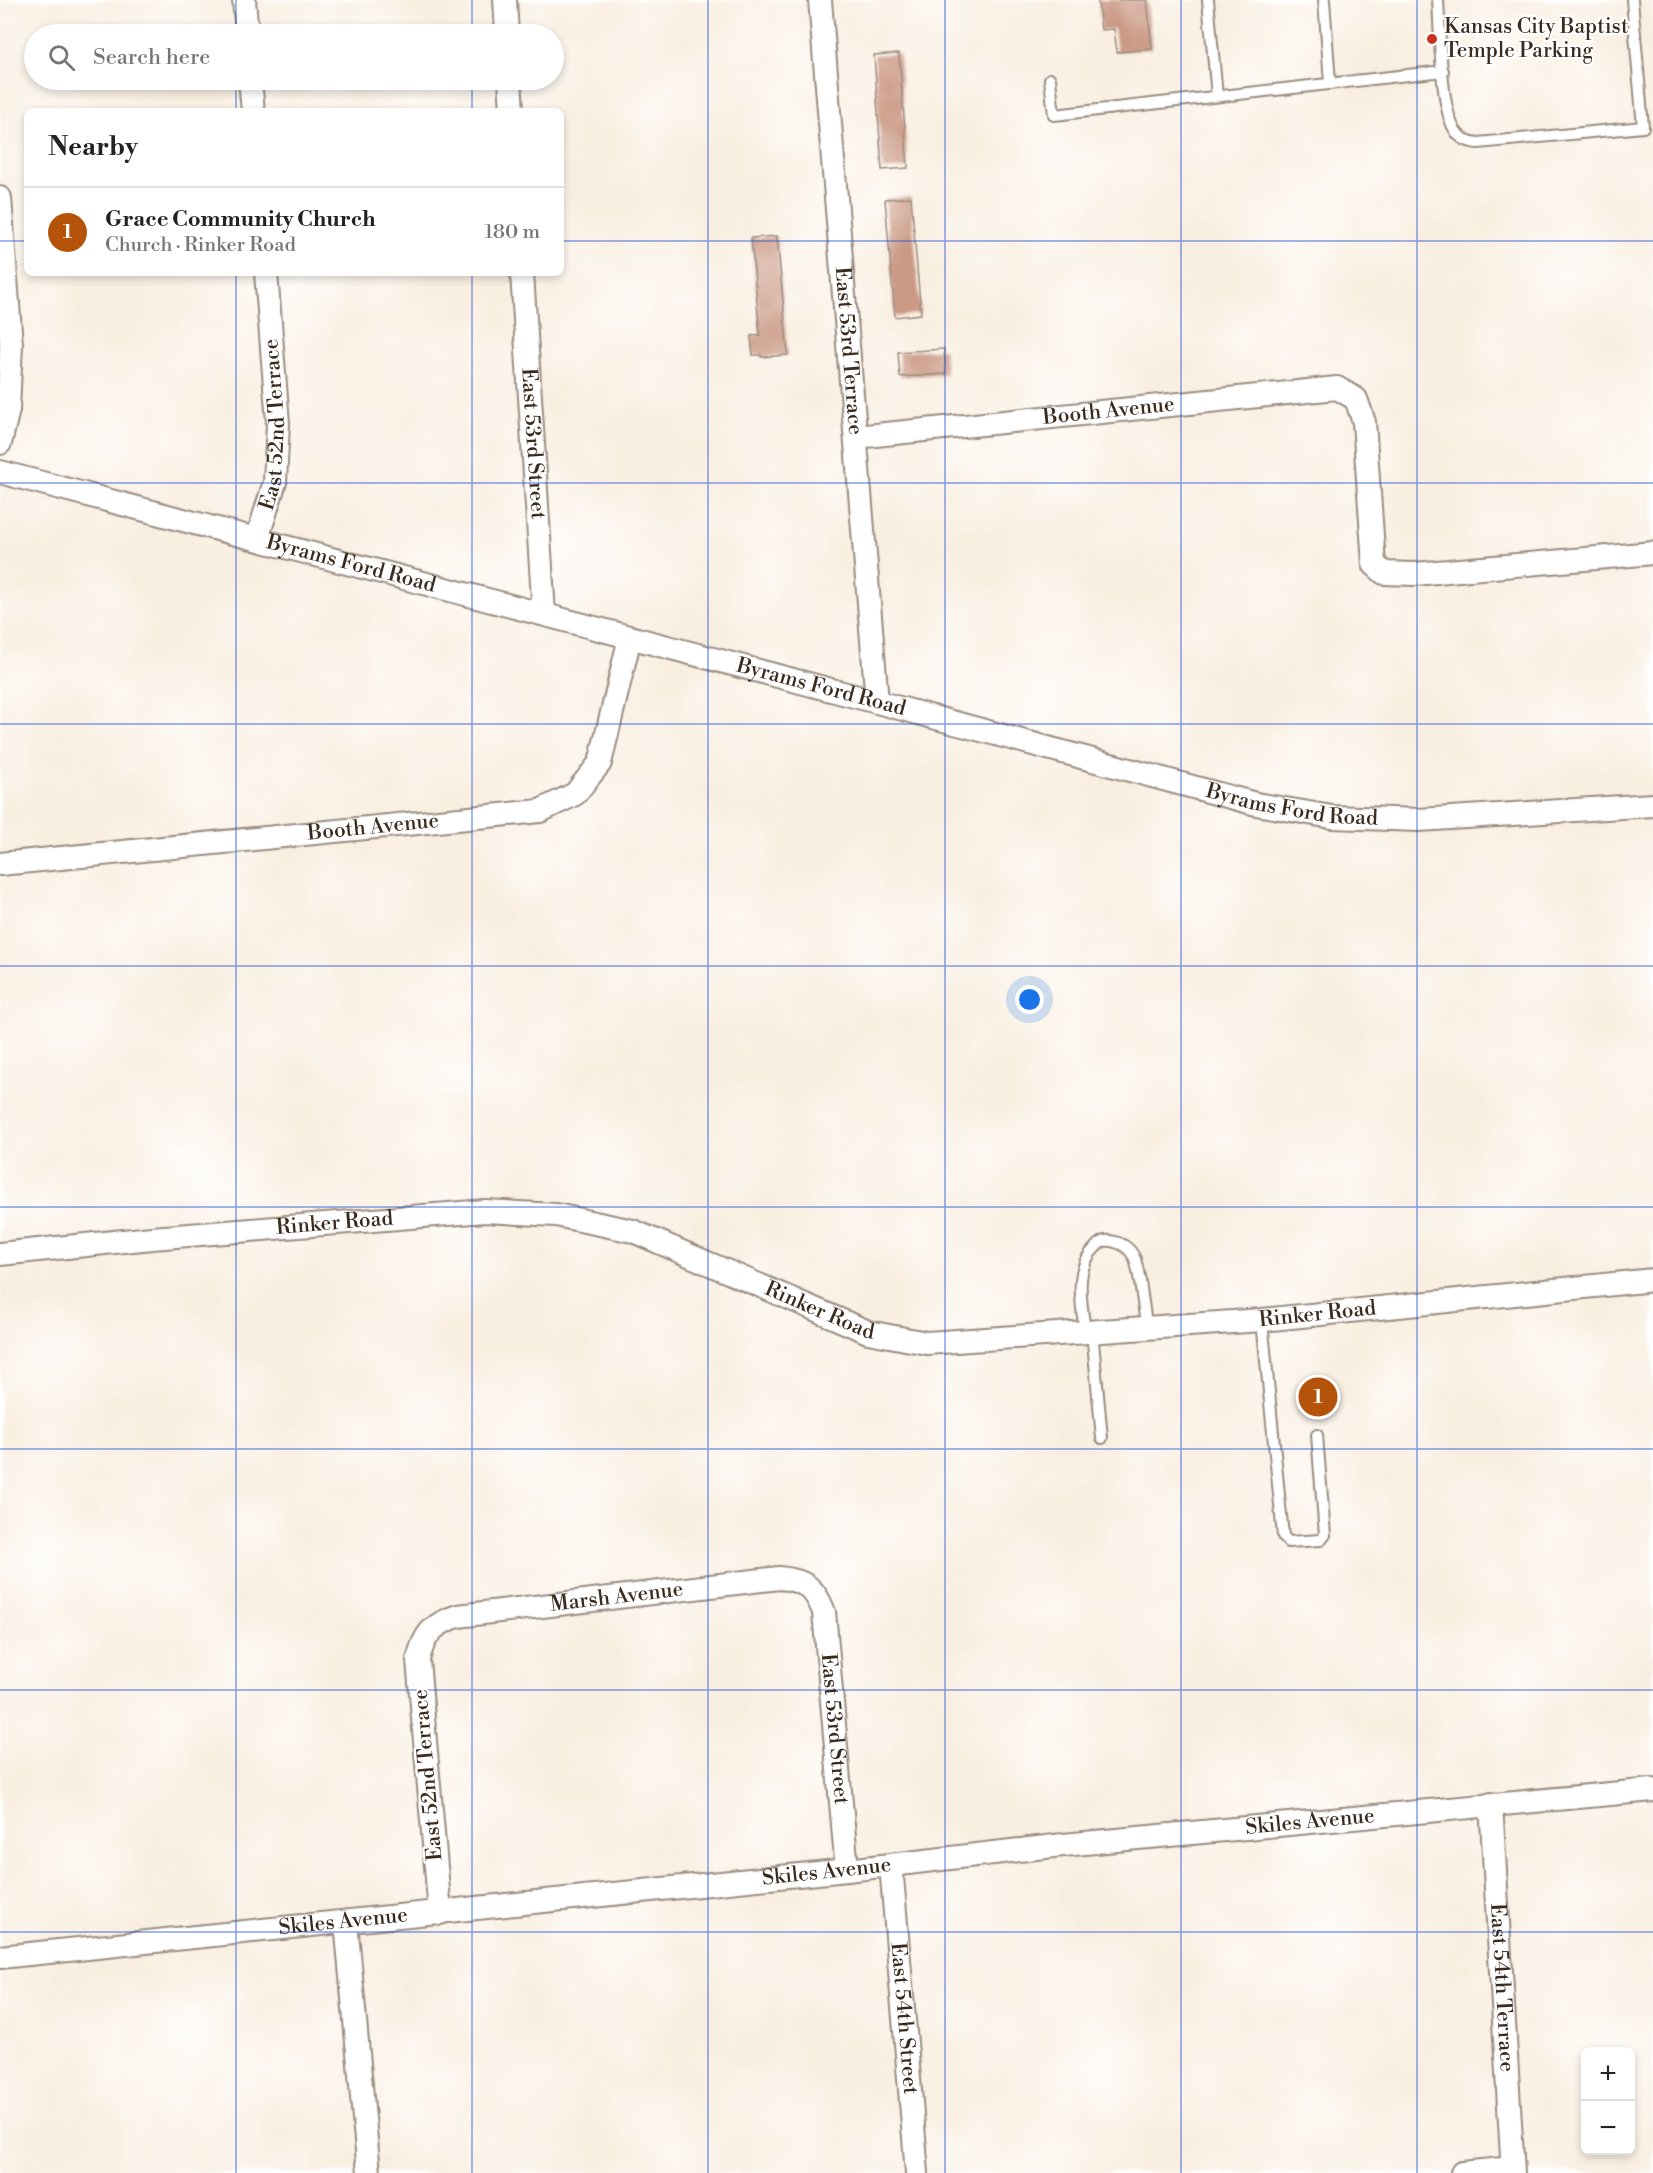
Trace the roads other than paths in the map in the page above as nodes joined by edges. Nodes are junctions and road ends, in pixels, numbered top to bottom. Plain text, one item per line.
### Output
1 (244, 0) edge
2 (505, 0) edge
3 (820, 0) edge
4 (1208, 0) edge
5 (1324, 0) edge
6 (1438, 0) edge
7 (1632, 0) edge
8 (246, 24) edge
9 (506, 24) edge
10 (1443, 71) junction
11 (1050, 79) dead end
12 (1330, 83) junction
13 (251, 90) edge
14 (511, 90) edge
15 (1217, 96) junction
16 (253, 108) edge
17 (512, 108) edge
18 (0, 198) edge
19 (266, 276) edge
20 (522, 276) edge
21 (856, 437) junction
22 (0, 444) edge
23 (0, 472) edge
24 (257, 539) junction
25 (1653, 553) edge
26 (544, 614) junction
27 (630, 637) junction
28 (877, 702) junction
29 (1653, 806) edge
30 (0, 864) edge
31 (0, 1254) edge
32 (1653, 1280) edge
33 (1262, 1320) junction
34 (1147, 1328) junction
35 (1089, 1332) junction
36 (1317, 1435) dead end
37 (1102, 1438) dead end
38 (813, 1592) joint
39 (425, 1638) joint
40 (1653, 1790) edge
41 (1491, 1804) junction
42 (891, 1865) junction
43 (847, 1870) junction
44 (440, 1913) junction
45 (346, 1922) junction
46 (0, 1957) edge
47 (1513, 2170) edge
48 (369, 2173) edge
49 (917, 2173) edge
50 (1462, 2173) edge

1 - 8 street
2 - 9 street
3 - 21 street, East 53rd Terrace
4 - 15 lane
5 - 12 lane
6 - 10 lane
7 - 10 lane
10 - 12 lane
11 - 15 lane
12 - 15 lane
13 - 16 street
14 - 17 street
18 - 22 street
19 - 24 street, East 52nd Terrace
20 - 26 street, East 53rd Street
21 - 25 street, Booth Avenue
21 - 28 street, East 53rd Terrace
23 - 24 street, Byrams Ford Road
24 - 26 street, Byrams Ford Road
26 - 27 street, Byrams Ford Road
27 - 28 street, Byrams Ford Road
27 - 30 street, Booth Avenue
28 - 29 street, Byrams Ford Road
31 - 35 street, Rinker Road
32 - 33 street, Rinker Road
33 - 34 street, Rinker Road
33 - 36 lane
34 - 35 street, Rinker Road
34 - 35 lane
35 - 37 lane
38 - 39 street, Marsh Avenue
38 - 43 street, East 53rd Street
39 - 44 street, East 52nd Terrace
40 - 41 street, Skiles Avenue
41 - 42 street, Skiles Avenue
41 - 47 street, East 54th Terrace
42 - 43 street, Skiles Avenue
42 - 49 street, East 54th Street
43 - 44 street, Skiles Avenue
44 - 45 street, Skiles Avenue
45 - 46 street, Skiles Avenue
45 - 48 street
47 - 50 street

